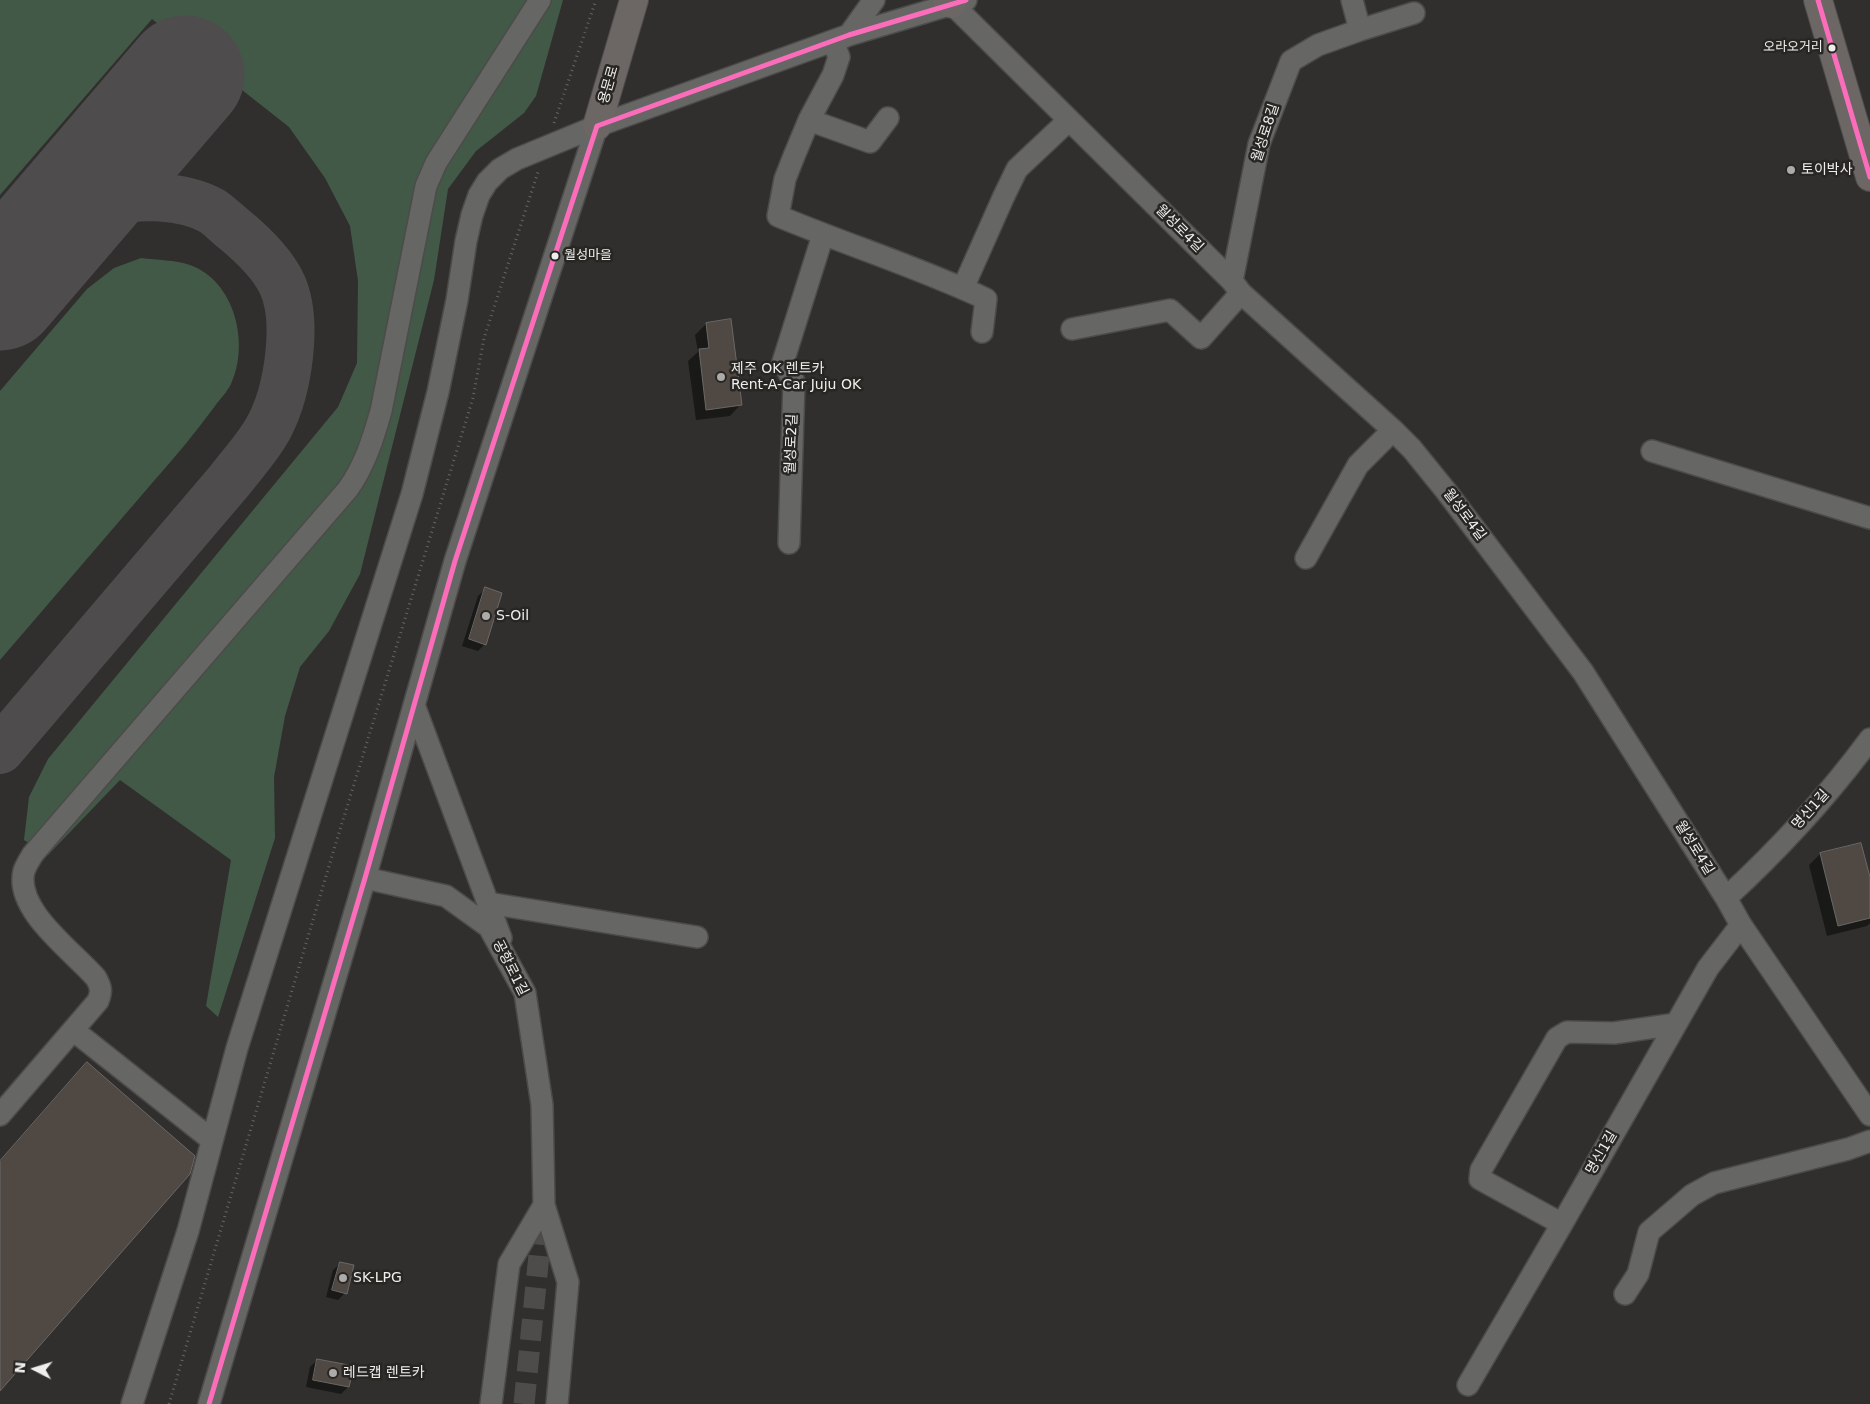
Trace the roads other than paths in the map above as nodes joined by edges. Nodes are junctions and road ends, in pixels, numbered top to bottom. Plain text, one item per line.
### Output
1 (540, 0) edge
2 (634, 0) edge
3 (874, 0) edge
4 (1352, 0) edge
5 (1818, 0) edge
6 (955, 1) edge
7 (1414, 13) dead end
8 (1360, 30) junction
9 (841, 38) junction
10 (888, 118) dead end
11 (809, 120) junction
12 (1069, 120) junction
13 (597, 126) junction
14 (1870, 177) edge
15 (824, 235) junction
16 (1237, 287) junction
17 (963, 288) junction
18 (1072, 328) dead end
19 (982, 332) dead end
20 (1393, 430) junction
21 (1652, 451) dead end
22 (1870, 518) edge
23 (789, 543) dead end
24 (1306, 558) dead end
25 (414, 705) junction
26 (1870, 739) edge
27 (365, 878) junction
28 (1726, 898) junction
29 (488, 903) junction
30 (1742, 925) junction
31 (697, 937) dead end
32 (516, 976) junction
33 (1676, 1024) junction
34 (73, 1030) junction
35 (0, 1115) edge
36 (1870, 1115) edge
37 (212, 1140) junction
38 (1870, 1141) edge
39 (544, 1205) junction
40 (1562, 1224) junction
41 (1625, 1294) dead end
42 (1468, 1384) dead end
43 (132, 1404) edge
44 (209, 1404) edge
45 (490, 1404) edge
46 (556, 1404) edge

1 - 34 street
2 - 13 main road, 용문로
3 - 9 street
4 - 8 street
5 - 14 main road
6 - 9 street
6 - 12 street, 월성로4길
7 - 8 street, 월성로8길
8 - 16 street, 월성로8길
9 - 11 street
9 - 13 street
10 - 11 street
11 - 15 street
12 - 16 street, 월성로4길
12 - 17 street
13 - 25 street, 용문로
13 - 37 street
15 - 17 street
15 - 23 street, 월성로2길
16 - 18 street
16 - 20 street, 월성로4길
17 - 19 street
20 - 24 street
20 - 28 street, 월성로4길
21 - 22 street
25 - 27 street, 용문로
25 - 29 street
26 - 28 street, 명신1길
27 - 32 street, 공항로1길
27 - 44 street, 용문로
28 - 30 street, 월성로4길
29 - 31 street
29 - 32 street
30 - 33 street, 명신1길
30 - 36 street, 월성로4길
32 - 39 street, 공항로1길
33 - 40 street, 명신1길
33 - 40 street
34 - 35 street
34 - 37 street
37 - 43 street
38 - 41 street
39 - 45 street
39 - 46 street, 공항로1길
40 - 42 street, 명신1길

